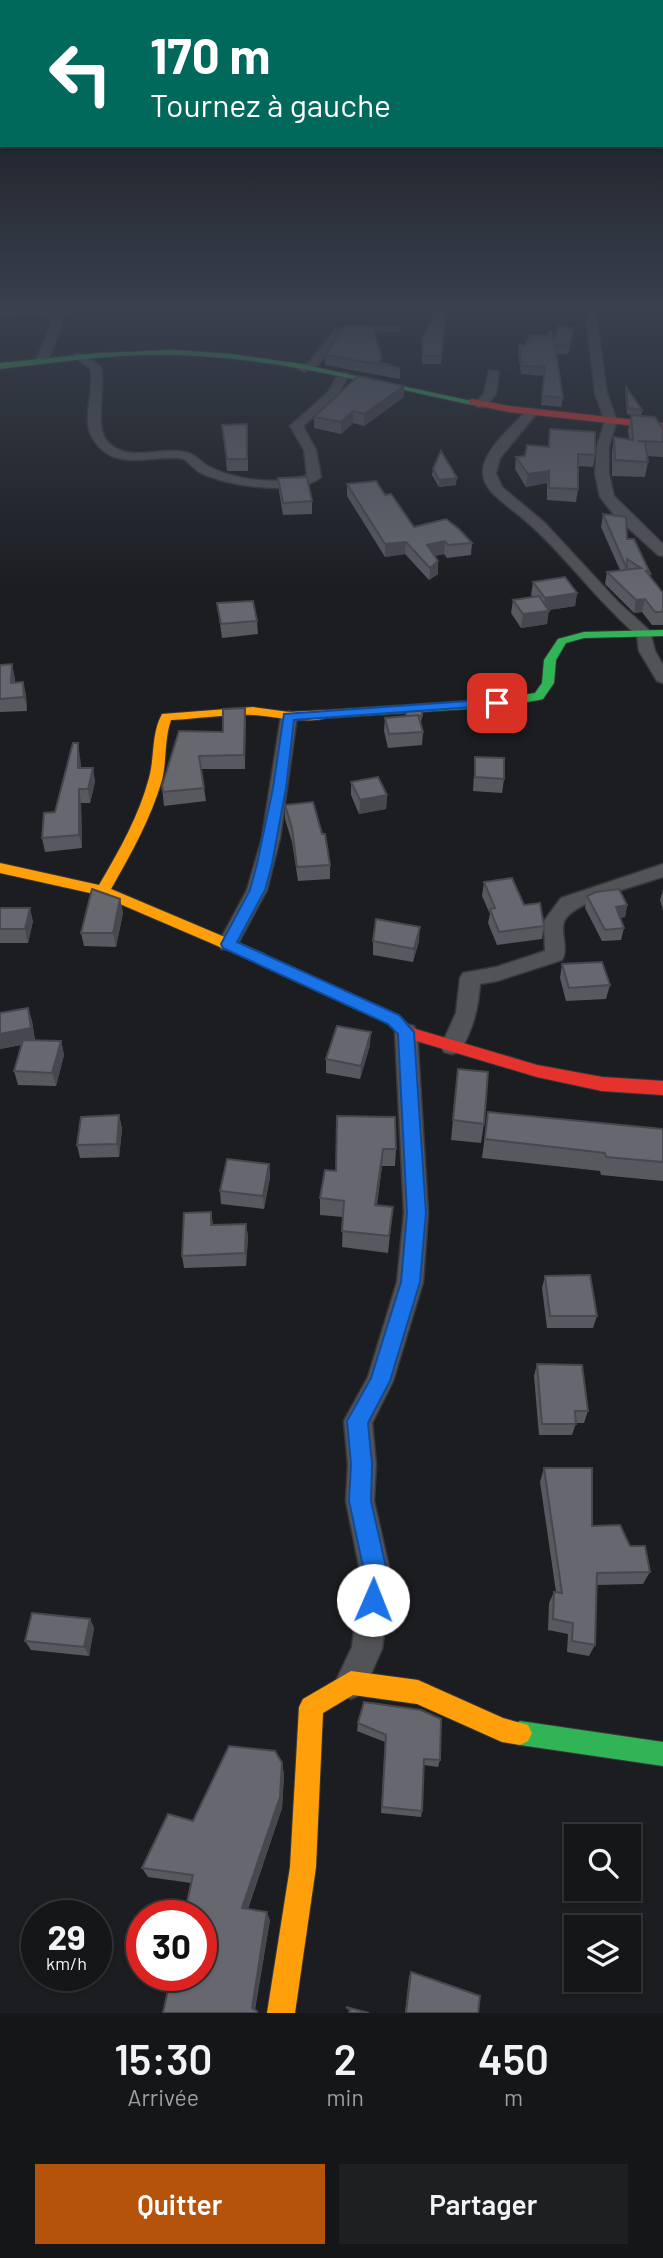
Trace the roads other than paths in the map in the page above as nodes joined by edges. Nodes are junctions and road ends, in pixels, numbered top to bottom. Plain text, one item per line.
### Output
1 (94, 404) edge
2 (322, 404) edge
3 (481, 404) edge
4 (605, 404) edge
5 (531, 413) junction
6 (611, 421) junction
7 (663, 426) edge
8 (663, 552) edge
9 (663, 633) edge
10 (645, 634) junction
11 (663, 678) edge
12 (289, 716) junction
13 (0, 868) edge
14 (663, 870) edge
15 (103, 891) junction
16 (228, 944) junction
17 (406, 1032) junction
18 (452, 1046) junction
19 (663, 1088) edge
20 (351, 1683) junction
21 (663, 1755) edge
22 (281, 2013) edge

1 - 2 street
3 - 5 street
4 - 6 street
5 - 6 street
5 - 10 street
6 - 7 street
6 - 8 street
9 - 10 street
10 - 11 street
10 - 12 street
12 - 15 street
12 - 16 street
13 - 15 street
14 - 18 street
15 - 16 street
16 - 17 street
17 - 18 street
17 - 20 street
18 - 19 street
20 - 21 street
20 - 22 street

